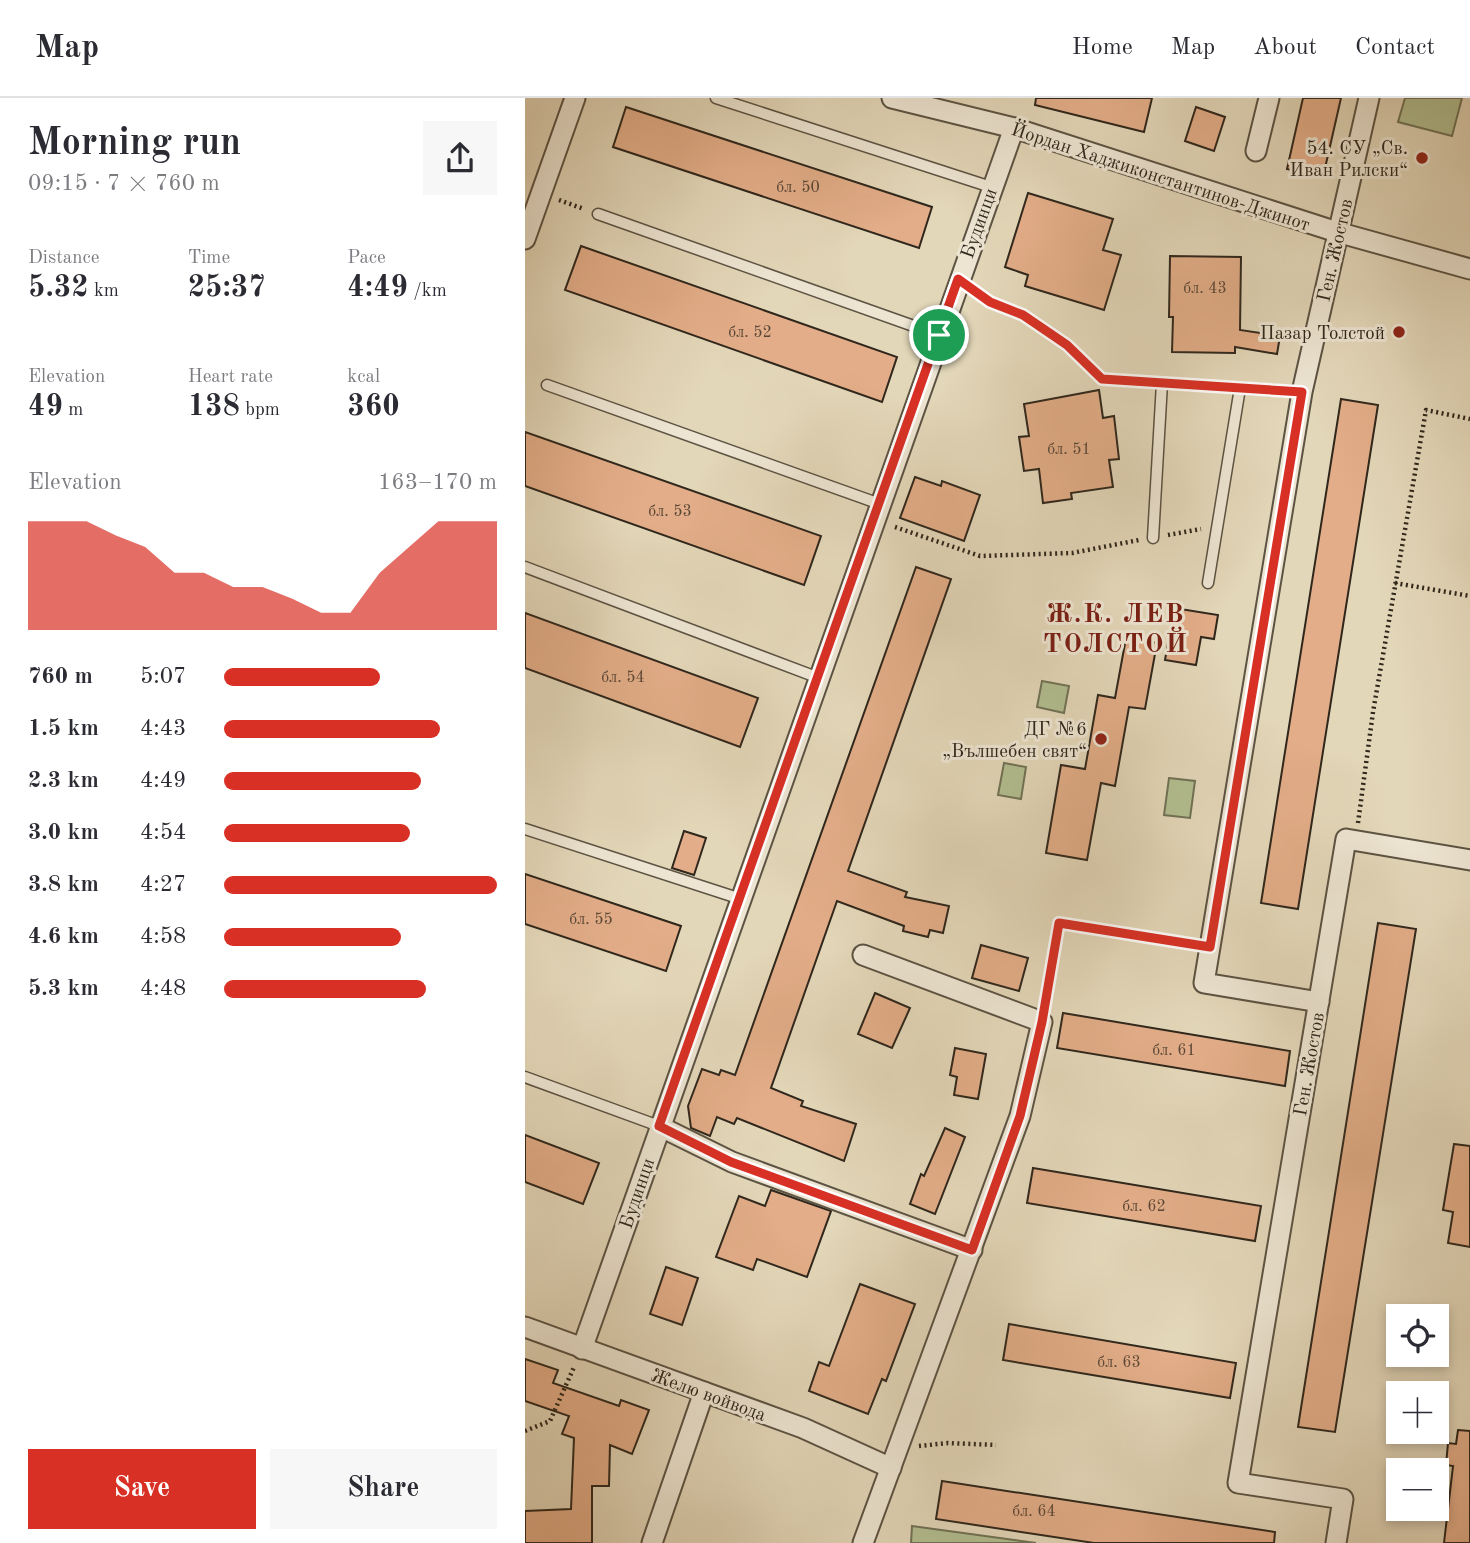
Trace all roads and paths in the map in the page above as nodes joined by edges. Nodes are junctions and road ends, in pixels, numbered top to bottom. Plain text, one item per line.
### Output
1 (575, 98) edge
2 (716, 98) edge
3 (892, 98) edge
4 (1269, 98) edge
5 (1369, 98) edge
6 (1014, 128) junction
7 (1256, 151) dead end
8 (991, 187) junction
9 (541, 193) junction
10 (598, 214) joint
11 (1337, 232) junction
12 (525, 239) edge
13 (1470, 270) edge
14 (958, 279) junction
15 (939, 335) junction
16 (1162, 383) junction
17 (547, 384) dead end
18 (1240, 388) junction
19 (1302, 392) junction
20 (1470, 419) edge
21 (877, 512) junction
22 (1217, 526) junction
23 (1153, 538) junction
24 (525, 567) edge
25 (1208, 583) dead end
26 (1395, 583) junction
27 (1470, 596) edge
28 (819, 678) junction
29 (525, 829) edge
30 (1356, 841) junction
31 (1470, 860) edge
32 (741, 899) junction
33 (1210, 947) junction
34 (863, 955) dead end
35 (1319, 1002) junction
36 (1042, 1022) junction
37 (525, 1077) edge
38 (659, 1126) junction
39 (972, 1250) junction
40 (525, 1328) edge
41 (582, 1349) junction
42 (704, 1392) junction
43 (525, 1431) edge
44 (996, 1445) dead end
45 (894, 1459) junction
46 (652, 1543) edge
47 (863, 1543) edge
48 (1336, 1543) edge

1 - 9 street
2 - 8 lane
3 - 6 street, Йордан Хаджиконстантинов-Джинот
4 - 7 street
5 - 11 street, Ген. Жостов
6 - 8 street, Будинци
6 - 11 street, Йордан Хаджиконстантинов-Джинот
8 - 14 street, Будинци
9 - 10 path
9 - 12 street
10 - 15 lane
11 - 13 street, Йордан Хаджиконстантинов-Джинот
11 - 19 street, Ген. Жостов
14 - 15 street, Будинци
14 - 16 path
15 - 21 street, Будинци
16 - 18 path
16 - 23 lane
17 - 21 lane
18 - 19 lane
18 - 22 lane
19 - 33 street, Ген. Жостов
20 - 26 path
21 - 23 path
21 - 28 street, Будинци
22 - 23 path
22 - 25 lane
24 - 28 lane
26 - 27 path
26 - 30 path
28 - 32 street, Будинци
29 - 32 lane
30 - 31 street
30 - 35 street
32 - 38 street, Будинци
33 - 35 street, Ген. Жостов
33 - 36 path
34 - 36 street
35 - 48 street, Ген. Жостов
36 - 39 street
37 - 38 lane
38 - 39 street
38 - 41 street, Будинци
39 - 45 street
40 - 41 street, Желю войвода
41 - 42 street, Желю войвода
41 - 43 path
42 - 45 street, Желю войвода
42 - 46 street
44 - 45 path
45 - 47 street

